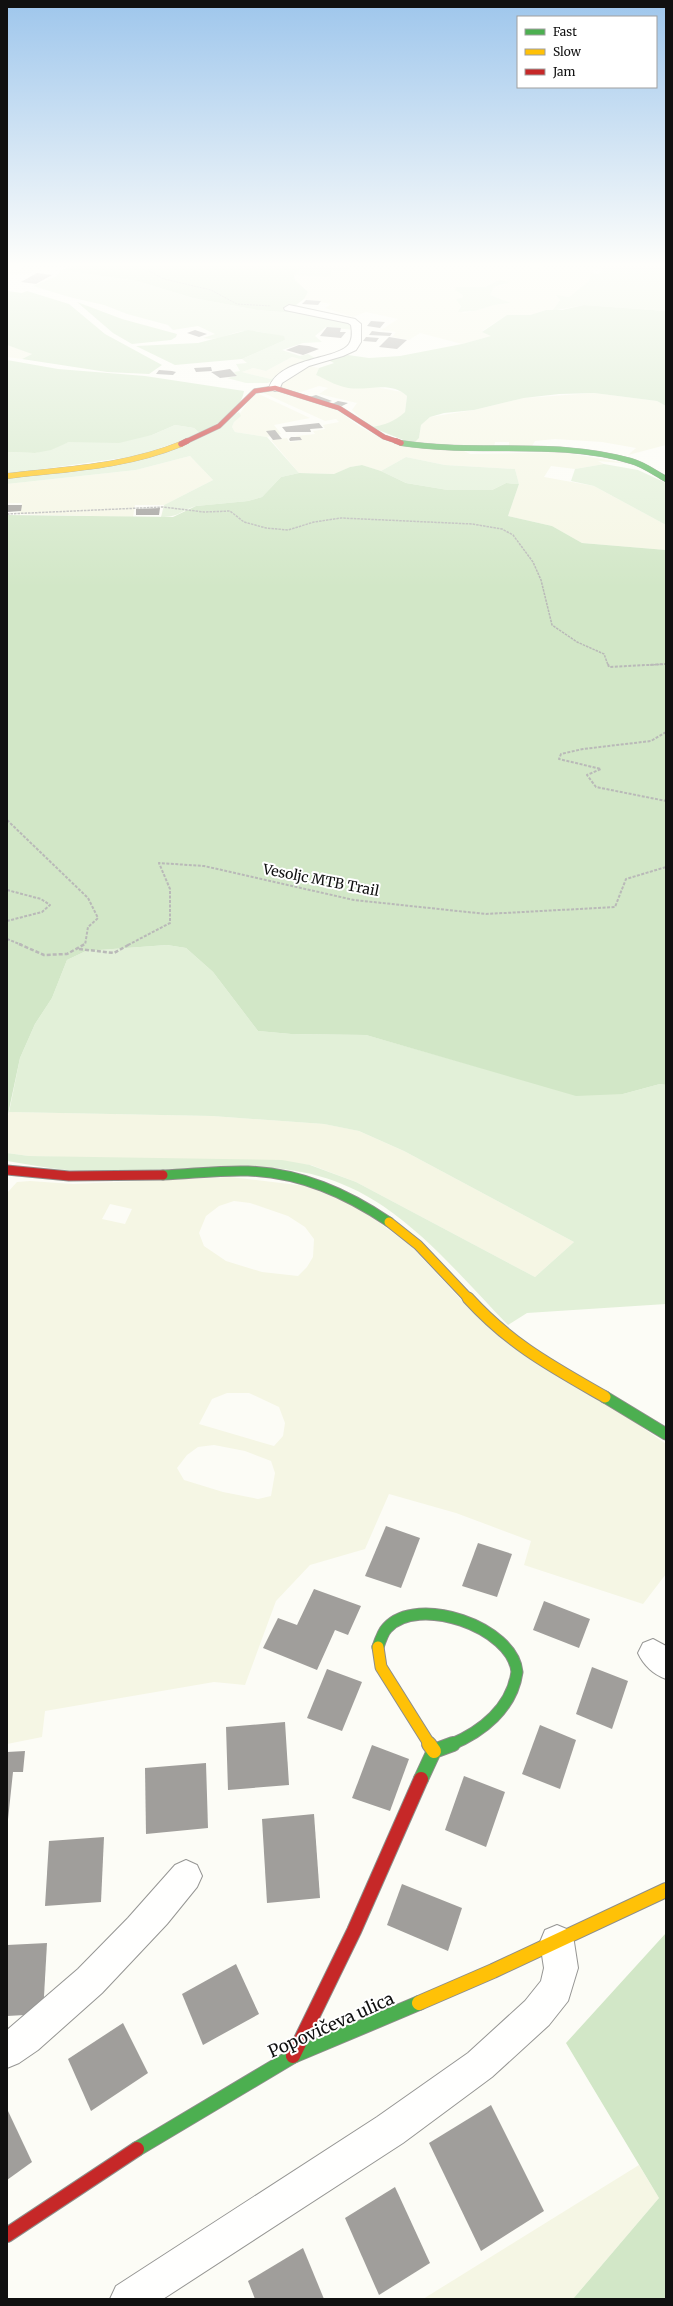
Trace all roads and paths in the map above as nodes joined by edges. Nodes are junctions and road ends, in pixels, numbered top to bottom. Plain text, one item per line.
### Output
1 (292, 373) edge
2 (275, 388) junction
3 (7, 476) edge
4 (666, 479) edge
5 (7, 514) edge
6 (666, 664) edge
7 (666, 732) edge
8 (666, 801) edge
9 (7, 820) edge
10 (666, 867) edge
11 (7, 890) edge
12 (7, 921) edge
13 (7, 940) edge
14 (79, 949) junction
15 (7, 1170) edge
16 (666, 1434) edge
17 (434, 1751) junction
18 (186, 1876) dead end
19 (666, 1890) edge
20 (557, 1942) junction
21 (7, 2051) edge
22 (293, 2056) junction
23 (7, 2234) edge
24 (129, 2299) edge

1 - 2 street
2 - 3 street
2 - 4 street
5 - 6 path
7 - 8 path
9 - 14 path
10 - 14 path, Vesoljc MTB Trail
11 - 12 path
13 - 14 path
15 - 16 street
17 - 17 street
17 - 22 street
18 - 21 street
19 - 20 street, Popovičeva ulica
20 - 22 street, Popovičeva ulica
20 - 24 street
22 - 23 street, Popovičeva ulica

